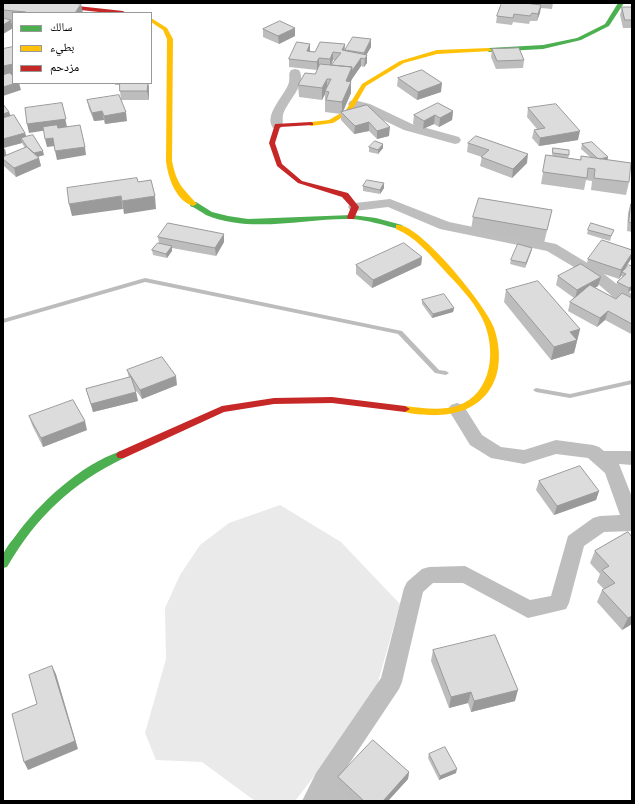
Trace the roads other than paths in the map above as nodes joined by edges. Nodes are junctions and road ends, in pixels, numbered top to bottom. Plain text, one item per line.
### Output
1 (35, 3) edge
2 (621, 3) edge
3 (114, 12) edge
4 (152, 21) edge
5 (295, 72) dead end
6 (354, 104) junction
7 (276, 125) junction
8 (455, 140) dead end
9 (353, 212) junction
10 (632, 300) edge
11 (457, 409) junction
12 (600, 458) junction
13 (632, 458) edge
14 (632, 523) edge
15 (3, 564) edge
16 (319, 791) edge
17 (345, 801) edge

1 - 3 main road
2 - 6 main road
4 - 9 main road
5 - 7 street
6 - 7 main road
6 - 8 street
7 - 9 main road
9 - 10 street
9 - 11 main road
11 - 12 street
11 - 15 main road
12 - 13 street
12 - 14 street
14 - 16 street
16 - 17 street

